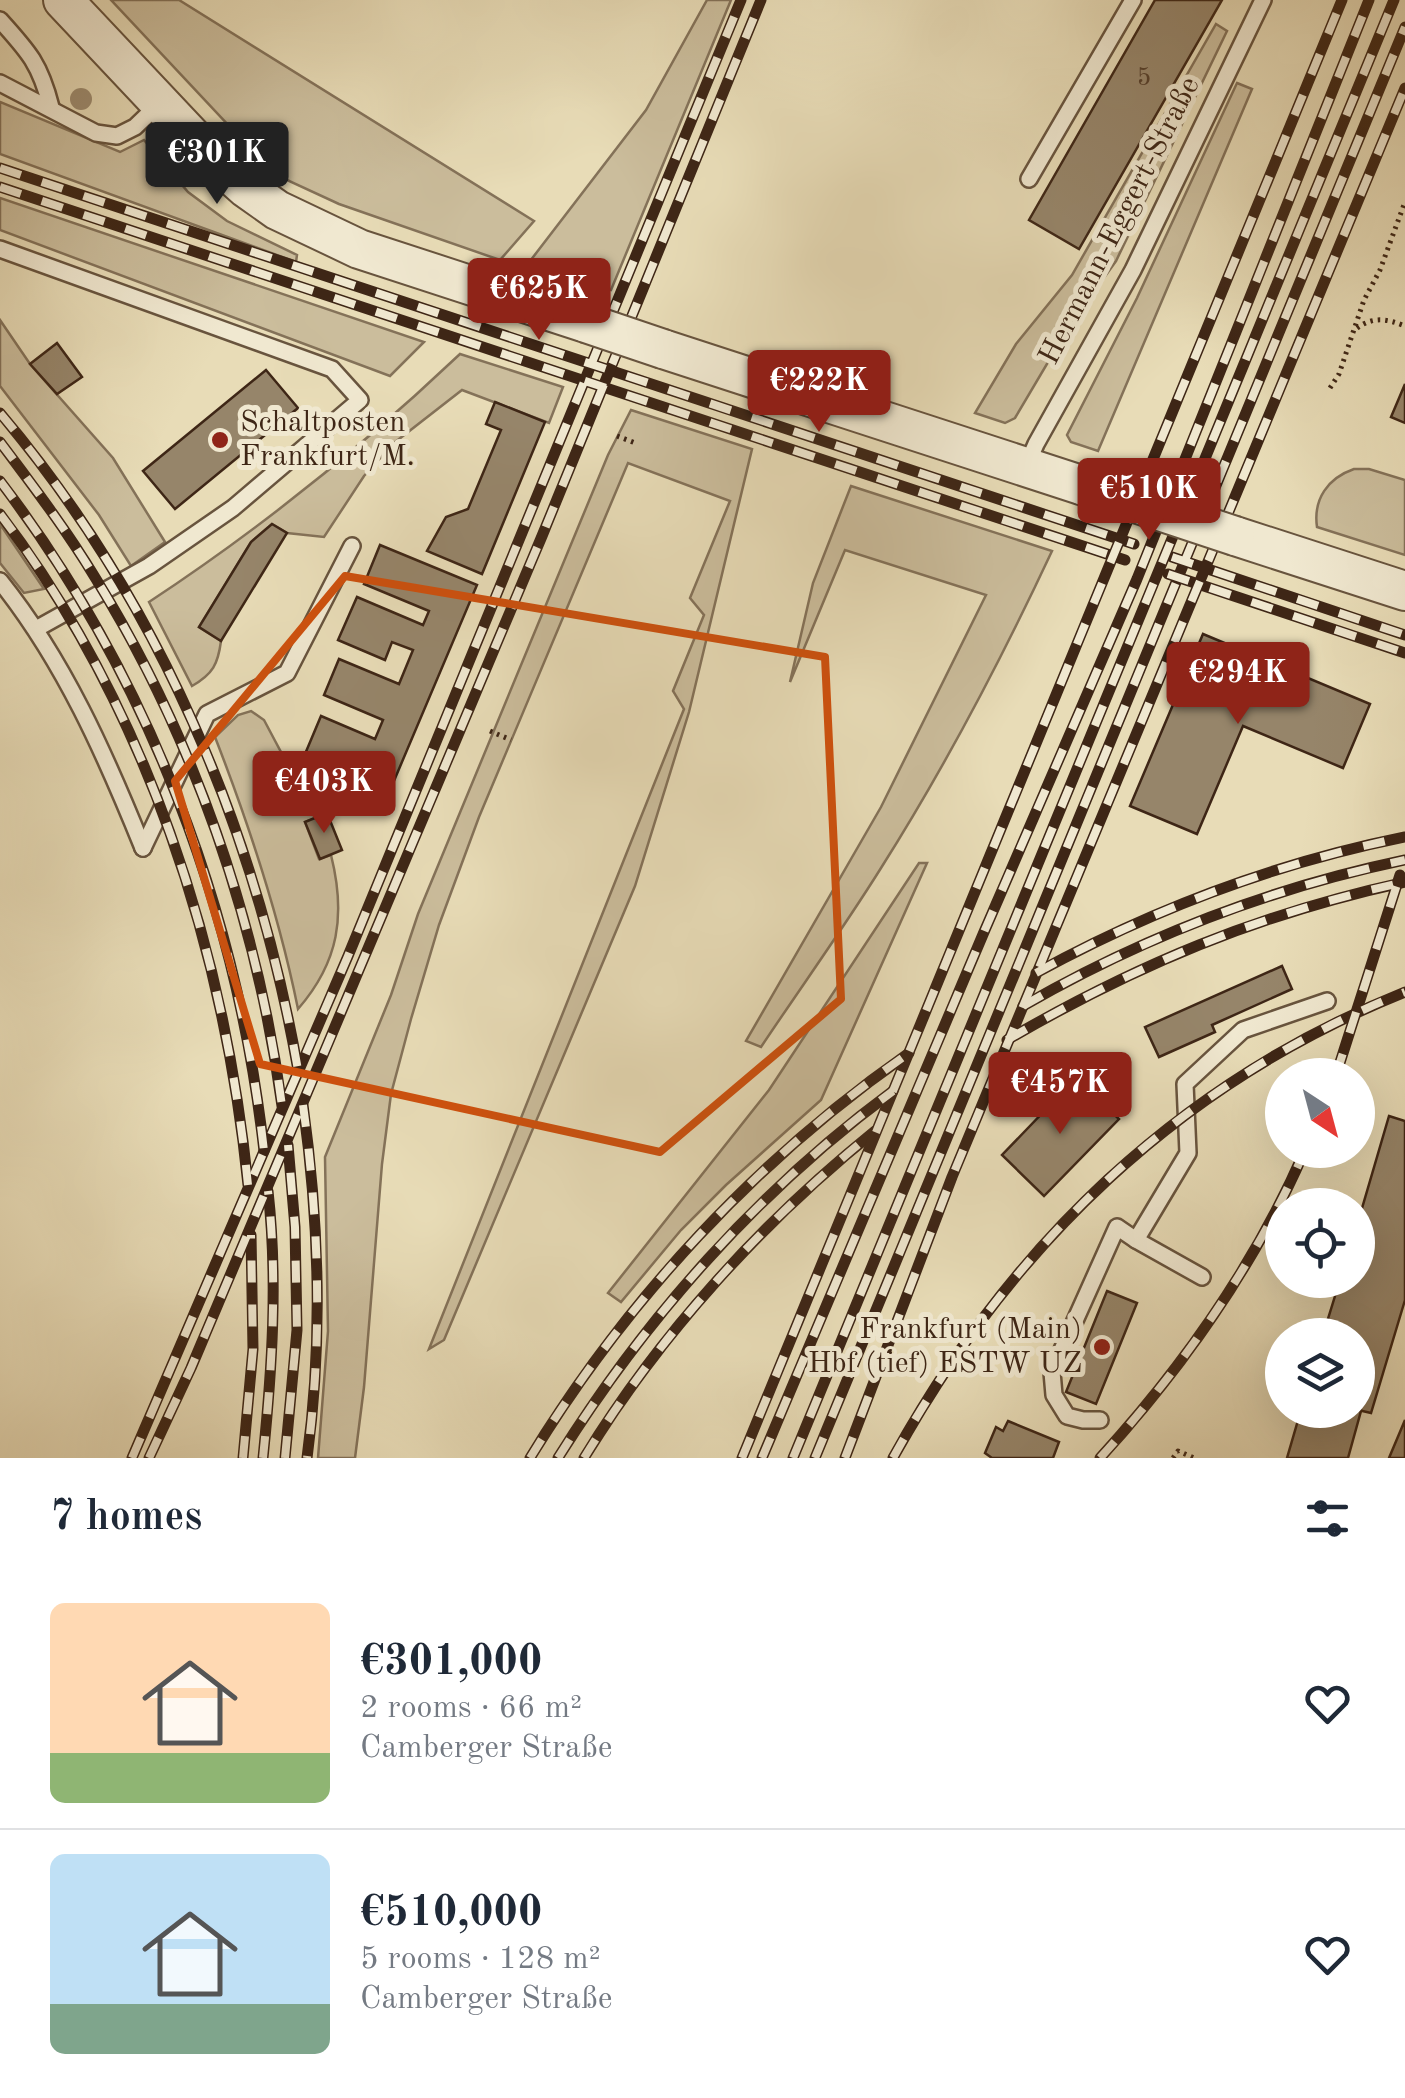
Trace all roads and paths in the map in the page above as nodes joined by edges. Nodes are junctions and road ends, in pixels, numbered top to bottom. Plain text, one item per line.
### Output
1 (64, 0) edge
2 (1133, 0) edge
3 (1262, 0) edge
4 (0, 20) edge
5 (0, 83) edge
6 (160, 104) junction
7 (51, 107) junction
8 (1029, 179) dead end
9 (1405, 202) edge
10 (0, 248) edge
11 (1362, 309) junction
12 (1370, 320) junction
13 (1404, 325) edge
14 (1355, 330) junction
15 (1330, 388) dead end
16 (616, 436) dead end
17 (638, 444) dead end
18 (1026, 468) junction
19 (352, 546) dead end
20 (0, 581) edge
21 (1405, 590) edge
22 (36, 630) junction
23 (490, 731) dead end
24 (511, 740) dead end
25 (1327, 1001) dead end
26 (1136, 1240) junction
27 (1202, 1277) dead end
28 (1100, 1420) dead end
29 (1173, 1458) edge
30 (1194, 1458) edge

1 - 6 street
2 - 8 lane
3 - 18 lane, Hermann-Eggert-Straße
4 - 7 lane
5 - 7 lane
6 - 7 lane
6 - 18 street, bridge
9 - 11 path
10 - 22 lane
11 - 12 path
11 - 14 path
12 - 13 path
12 - 14 path
14 - 15 path
16 - 17 path
18 - 21 street, bridge
19 - 22 lane
20 - 22 lane
23 - 24 path
25 - 26 lane
26 - 27 lane
26 - 28 lane
29 - 30 path

